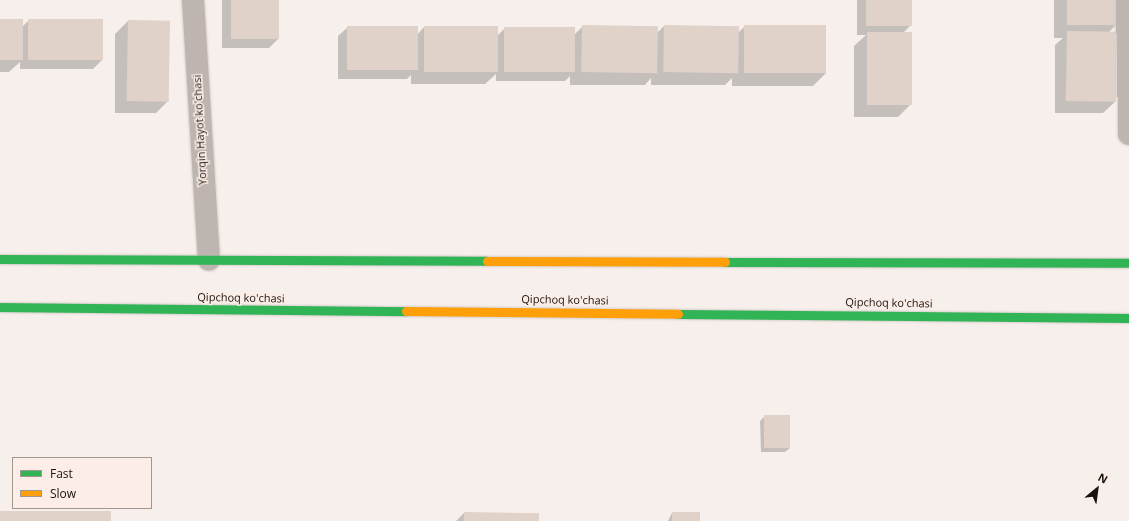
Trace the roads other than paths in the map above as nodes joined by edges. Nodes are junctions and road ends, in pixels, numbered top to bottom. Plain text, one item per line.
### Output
1 (193, 0) edge
2 (1127, 0) edge
3 (1129, 134) edge
4 (0, 259) edge
5 (209, 260) junction
6 (1129, 263) edge
7 (0, 307) edge
8 (1129, 318) edge

1 - 5 street, Yorqin Hayot ko'chasi
2 - 3 street
4 - 5 main road
5 - 6 main road
7 - 8 main road, Qipchoq ko'chasi

